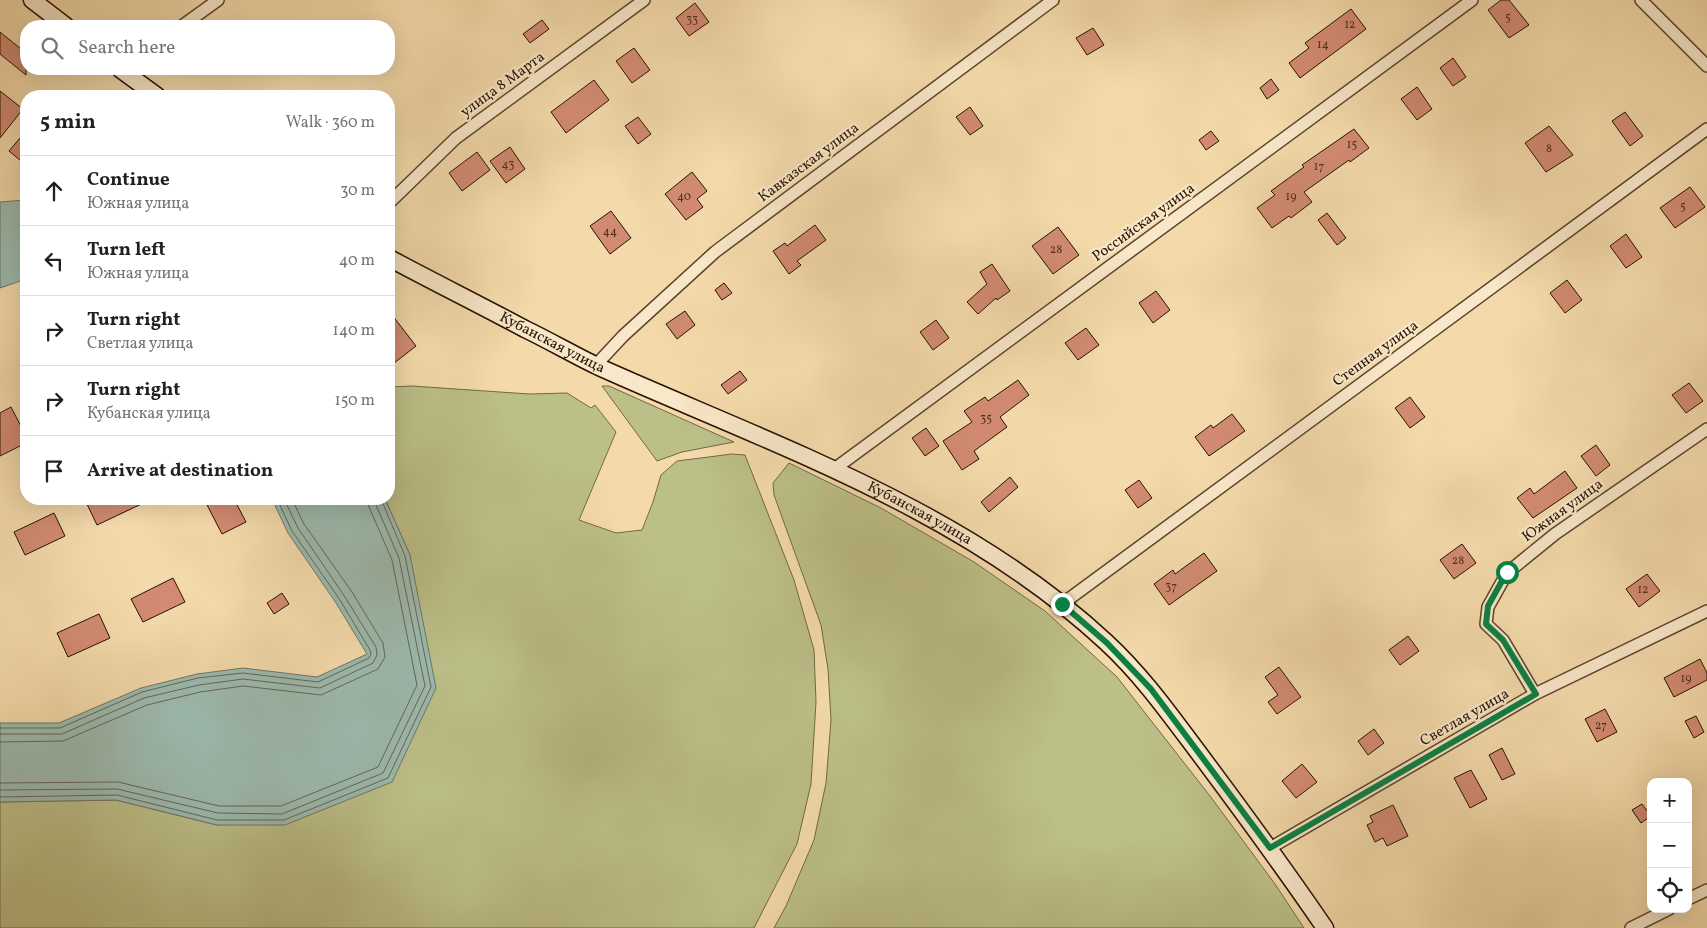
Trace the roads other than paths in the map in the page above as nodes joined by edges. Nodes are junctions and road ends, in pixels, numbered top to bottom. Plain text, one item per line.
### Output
1 (32, 0) edge
2 (218, 0) edge
3 (644, 0) edge
4 (1053, 0) edge
5 (1472, 0) edge
6 (1641, 0) edge
7 (58, 20) edge
8 (190, 20) edge
9 (1707, 66) edge
10 (129, 75) edge
11 (149, 90) edge
12 (1707, 129) edge
13 (395, 197) edge
14 (395, 261) edge
15 (596, 365) junction
16 (1707, 429) edge
17 (834, 470) junction
18 (1062, 604) junction
19 (1707, 611) edge
20 (1536, 694) junction
21 (1270, 848) junction
22 (1707, 890) edge
23 (1692, 898) edge
24 (1661, 913) edge
25 (1325, 928) edge
26 (1631, 928) edge

1 - 7 main road
2 - 8 street
3 - 13 street, улица 8 Марта
4 - 15 street, Кавказская улица
5 - 17 street, Российская улица
6 - 9 street
10 - 11 main road
12 - 18 street, Степная улица
14 - 15 main road, Кубанская улица
15 - 17 main road, Кубанская улица
16 - 20 street, Южная улица
17 - 18 main road, Кубанская улица
18 - 21 main road, Кубанская улица
19 - 20 street, Светлая улица
20 - 21 street, Светлая улица
21 - 25 main road, Кубанская улица
22 - 23 street
24 - 26 street

